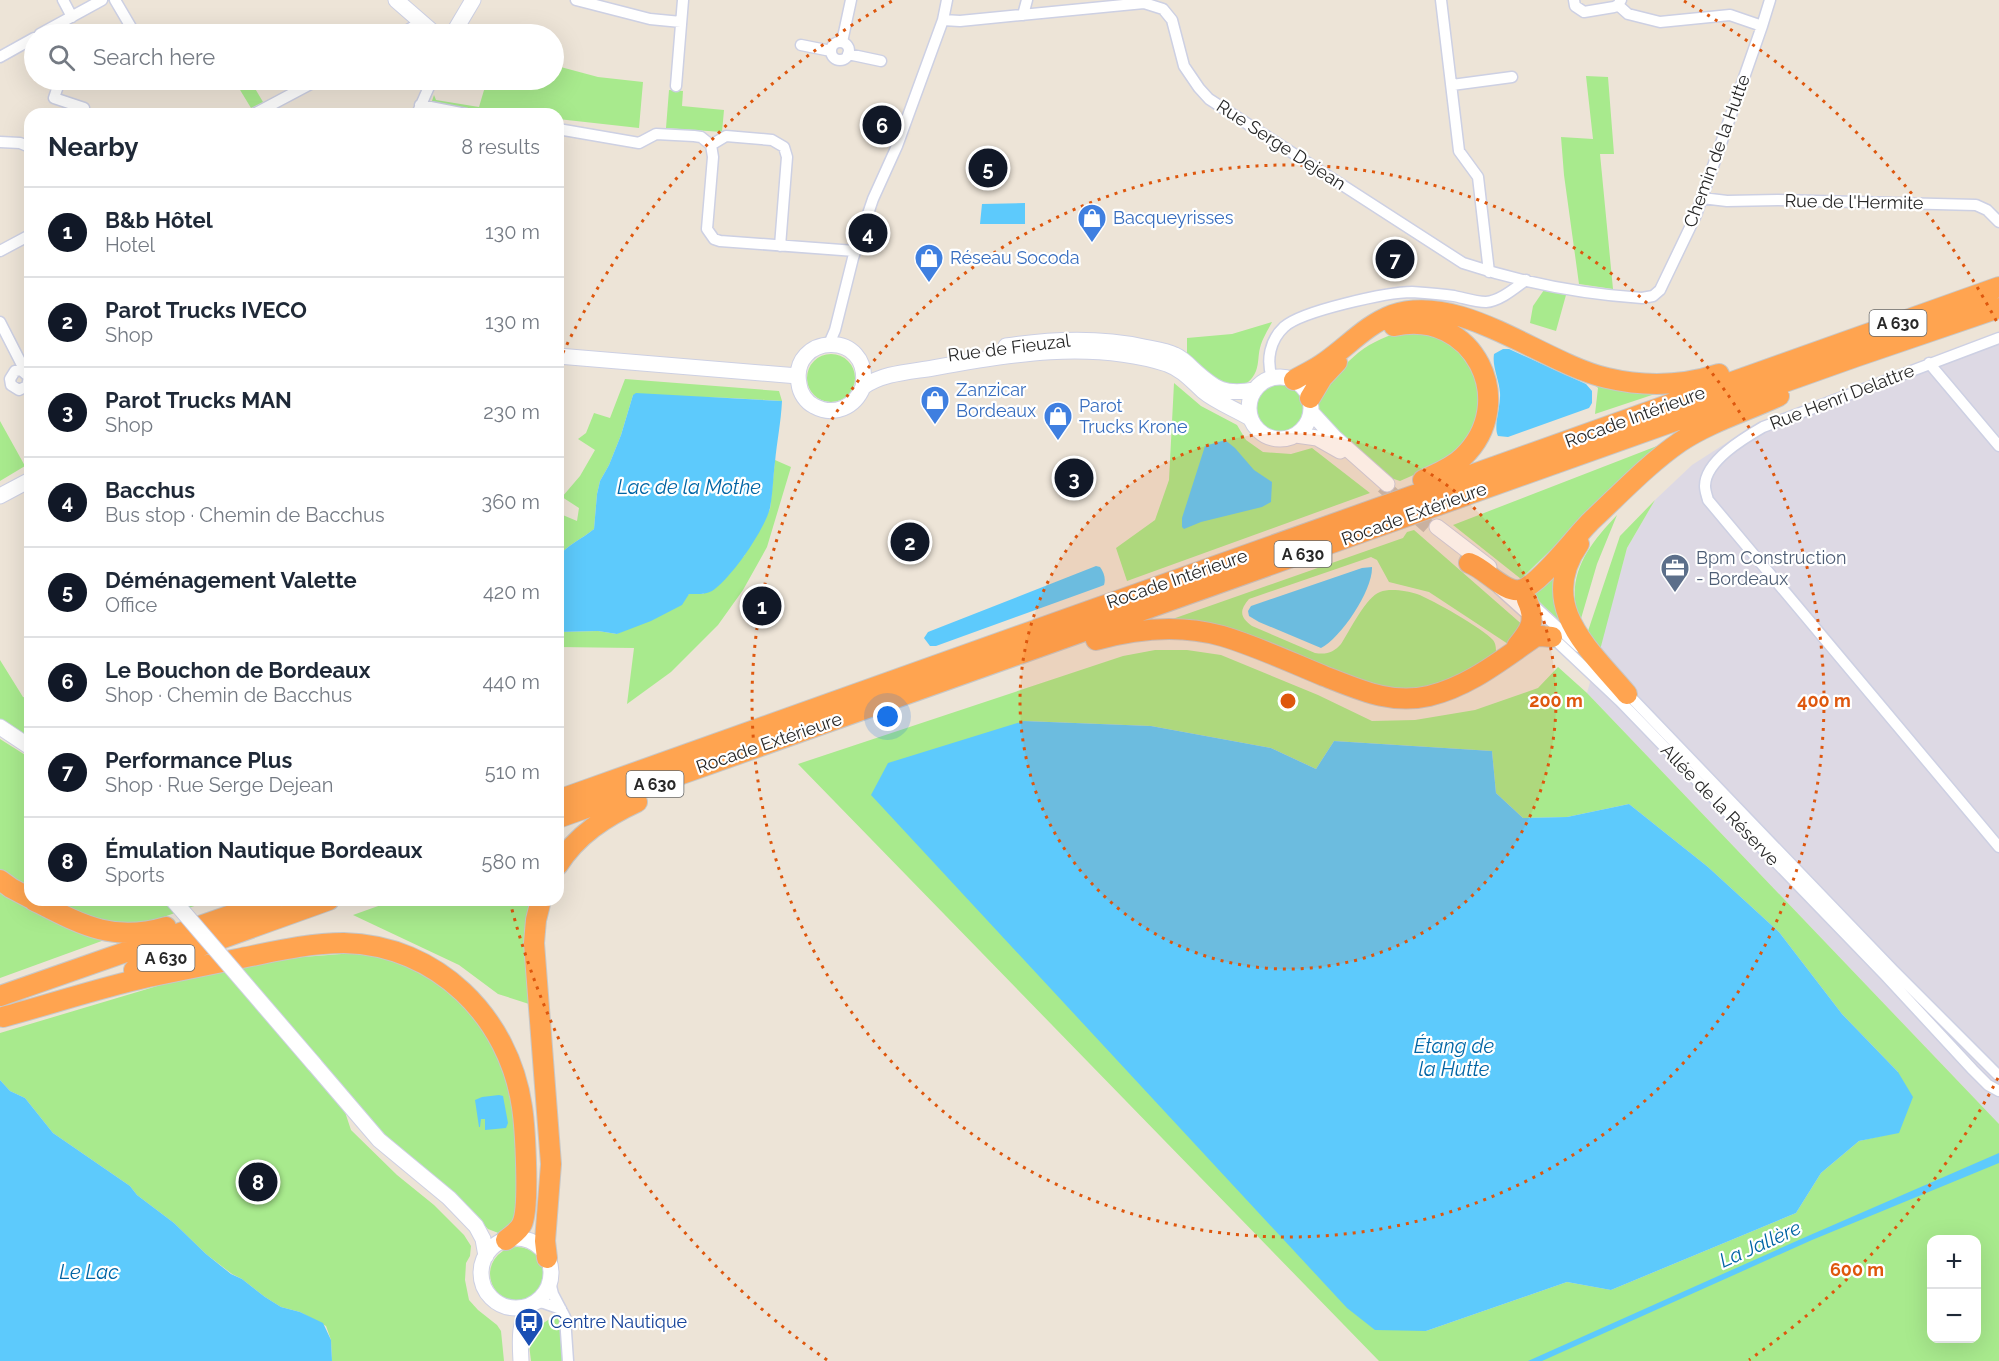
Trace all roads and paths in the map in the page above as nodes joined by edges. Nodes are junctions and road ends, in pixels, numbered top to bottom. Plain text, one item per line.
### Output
1 (63, 0) edge
2 (102, 0) edge
3 (115, 0) edge
4 (473, 0) edge
5 (576, 0) edge
6 (683, 0) edge
7 (851, 0) edge
8 (947, 0) edge
9 (1027, 0) edge
10 (1441, 0) edge
11 (1574, 0) edge
12 (1770, 0) edge
13 (398, 1) edge
14 (1619, 2) edge
15 (1167, 5) edge
16 (1023, 15) junction
17 (72, 17) junction
18 (943, 20) junction
19 (421, 22) junction
20 (681, 22) junction
21 (62, 24) edge
22 (129, 24) edge
23 (418, 24) edge
24 (423, 24) edge
25 (461, 24) edge
26 (1762, 26) junction
27 (842, 42) junction
28 (24, 44) edge
29 (801, 45) dead end
30 (831, 51) junction
31 (848, 54) junction
32 (0, 57) edge
33 (881, 61) dead end
34 (1512, 77) dead end
35 (1452, 85) junction
36 (676, 86) dead end
37 (57, 90) edge
38 (299, 90) edge
39 (427, 90) edge
40 (84, 108) edge
41 (265, 108) edge
42 (419, 108) edge
43 (564, 130) edge
44 (0, 142) edge
45 (24, 145) edge
46 (711, 145) junction
47 (1702, 198) junction
48 (1999, 222) edge
49 (24, 238) edge
50 (780, 246) junction
51 (0, 251) edge
52 (855, 251) junction
53 (1489, 272) junction
54 (1526, 280) junction
55 (1999, 287) edge
56 (1653, 296) joint
57 (1999, 308) edge
58 (0, 322) edge
59 (1999, 338) edge
60 (829, 344) junction
61 (564, 356) edge
62 (1855, 357) junction
63 (1797, 358) junction
64 (859, 359) junction
65 (1929, 363) junction
66 (21, 370) dead end
67 (798, 376) junction
68 (1272, 378) junction
69 (1294, 380) junction
70 (863, 387) junction
71 (1255, 390) junction
72 (1310, 405) junction
73 (1250, 418) junction
74 (1296, 435) junction
75 (1999, 446) edge
76 (24, 485) edge
77 (0, 496) edge
78 (1608, 506) junction
79 (1361, 514) junction
80 (1469, 563) junction
81 (1522, 595) junction
82 (1532, 619) junction
83 (1552, 637) junction
84 (1511, 653) junction
85 (1627, 694) junction
86 (901, 697) junction
87 (0, 727) edge
88 (24, 743) edge
89 (751, 749) junction
90 (564, 798) edge
91 (564, 816) edge
92 (1999, 847) edge
93 (564, 858) edge
94 (0, 880) edge
95 (24, 895) edge
96 (46, 906) edge
97 (178, 906) edge
98 (243, 906) edge
99 (257, 906) edge
100 (312, 906) edge
101 (540, 906) edge
102 (0, 996) edge
103 (2, 1018) edge
104 (1999, 1076) edge
105 (1999, 1091) edge
106 (480, 1230) junction
107 (506, 1240) junction
108 (486, 1256) junction
109 (547, 1258) junction
110 (550, 1282) junction
111 (533, 1304) junction
112 (507, 1307) junction
113 (561, 1309) junction
114 (520, 1343) junction
115 (521, 1361) edge
116 (568, 1361) edge

1 - 17 street
2 - 17 street
3 - 22 street
4 - 25 street
5 - 20 street
6 - 20 street
7 - 27 street
8 - 18 street
9 - 16 street
10 - 35 street
11 - 14 street
12 - 26 street, Chemin de la Hutte
13 - 19 street
14 - 26 street
15 - 16 street, Rue Serge Dejean
15 - 53 street, Rue Serge Dejean
16 - 18 street, Rue Serge Dejean
17 - 21 street
18 - 52 street
19 - 23 street
19 - 24 street
20 - 36 street
26 - 47 street, Chemin de la Hutte
27 - 30 street
27 - 31 street
28 - 32 street
29 - 30 street
30 - 31 street
31 - 33 street
34 - 35 street
35 - 53 street
37 - 40 street
38 - 41 street
39 - 42 street
43 - 46 street
44 - 45 street
46 - 50 street
46 - 50 street
47 - 48 street, Rue de l'Hermite
47 - 56 street, Chemin de la Hutte
49 - 51 street
50 - 52 street
52 - 60 street
53 - 54 street, Rue Serge Dejean
54 - 56 street, Rue Serge Dejean
54 - 68 street
55 - 63 highway, Rocade Intérieure / A 630
57 - 62 highway, Rocade Extérieure / A 630
58 - 66 street
59 - 65 street, Rue Henri Delattre
60 - 64 street, Rue de Fieuzal
60 - 67 street
61 - 67 street
62 - 78 highway
62 - 86 highway, Rocade Extérieure / A 630
63 - 69 highway
63 - 79 highway, Rocade Intérieure / A 630
64 - 70 street
64 - 71 street, Rue de Fieuzal
65 - 75 street
65 - 92 street, Rue Henri Delattre
67 - 70 street, Rue de Fieuzal
68 - 69 street
68 - 71 street
69 - 72 street
70 - 73 street, Rue de Fieuzal
71 - 73 street
72 - 74 street
72 - 74 street
72 - 79 highway
73 - 74 street
76 - 77 street
78 - 81 highway
78 - 85 highway
79 - 90 highway, Rocade Intérieure / A 630
80 - 81 highway
80 - 81 street, Allée de la Réserve
80 - 82 street, Allée de la Réserve
81 - 82 highway
81 - 85 street, Allée de la Réserve
82 - 83 street, Allée de la Réserve
82 - 84 highway
83 - 84 highway
83 - 105 street, Allée de la Réserve
84 - 86 highway
85 - 104 street, Allée de la Réserve
86 - 89 highway, Rocade Extérieure / A 630
87 - 88 street
89 - 91 highway, Rocade Extérieure / A 630
89 - 93 highway
94 - 95 highway
96 - 98 highway
97 - 106 street, bridge
99 - 102 highway, A 630
100 - 103 highway, A 630
101 - 109 highway
103 - 107 highway
106 - 107 street
106 - 108 street
107 - 108 street
107 - 109 street
108 - 112 street
109 - 110 street
110 - 111 street
110 - 113 street
111 - 112 street
111 - 113 street
111 - 114 street
112 - 114 street
113 - 116 street
114 - 115 street

